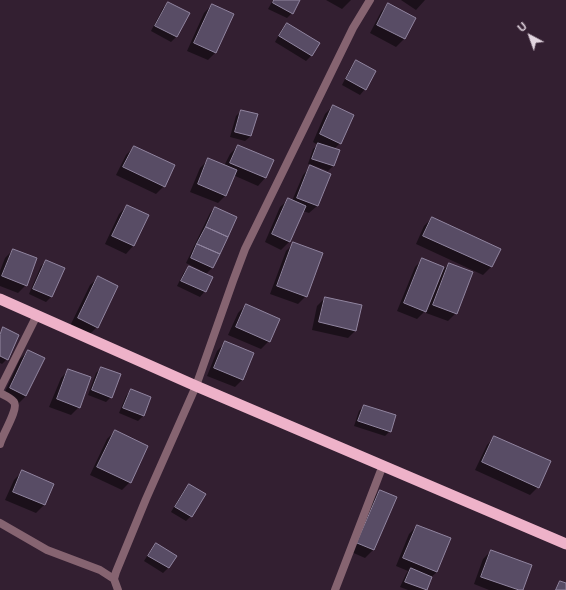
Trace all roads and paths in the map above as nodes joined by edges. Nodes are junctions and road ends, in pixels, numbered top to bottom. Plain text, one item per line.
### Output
1 (370, 0) edge
2 (0, 299) edge
3 (37, 315) junction
4 (196, 386) junction
5 (0, 389) edge
6 (0, 393) edge
7 (0, 444) edge
8 (383, 465) junction
9 (0, 523) edge
10 (566, 544) edge
11 (114, 579) junction
12 (118, 590) edge
13 (335, 590) edge

1 - 4 street
2 - 3 highway
3 - 4 highway
3 - 5 street
4 - 8 highway
4 - 11 street
6 - 7 street
8 - 10 highway
8 - 13 street
9 - 11 street
11 - 12 street

